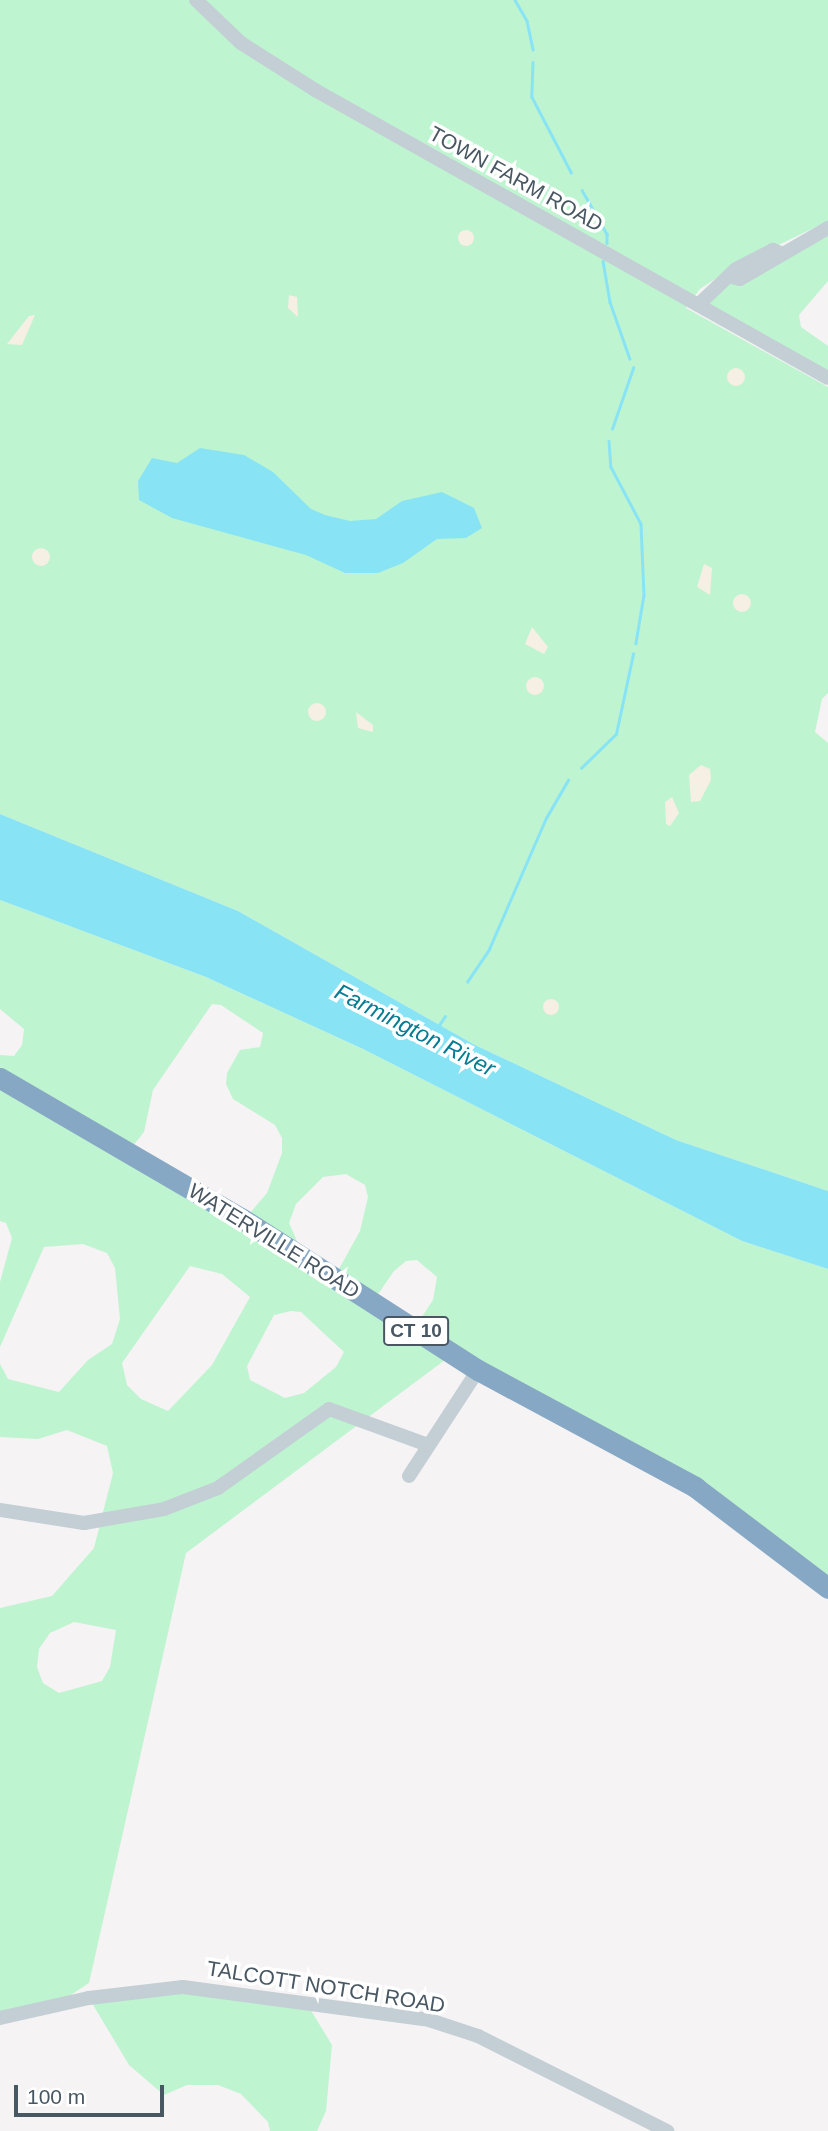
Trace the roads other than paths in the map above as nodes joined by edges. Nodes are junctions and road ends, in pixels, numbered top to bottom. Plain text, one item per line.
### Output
1 (197, 0) edge
2 (828, 228) edge
3 (698, 304) junction
4 (828, 378) edge
5 (0, 1078) edge
6 (478, 1370) junction
7 (428, 1445) junction
8 (409, 1476) dead end
9 (0, 1510) edge
10 (828, 1588) edge
11 (0, 2018) edge
12 (667, 2131) edge

1 - 3 street, TOWN FARM ROAD
2 - 3 street
3 - 4 street, TOWN FARM ROAD
5 - 6 highway, WATERVILLE ROAD / CT 10
6 - 7 street
6 - 10 highway, WATERVILLE ROAD / CT 10
7 - 8 street
7 - 9 street
11 - 12 street, TALCOTT NOTCH ROAD

